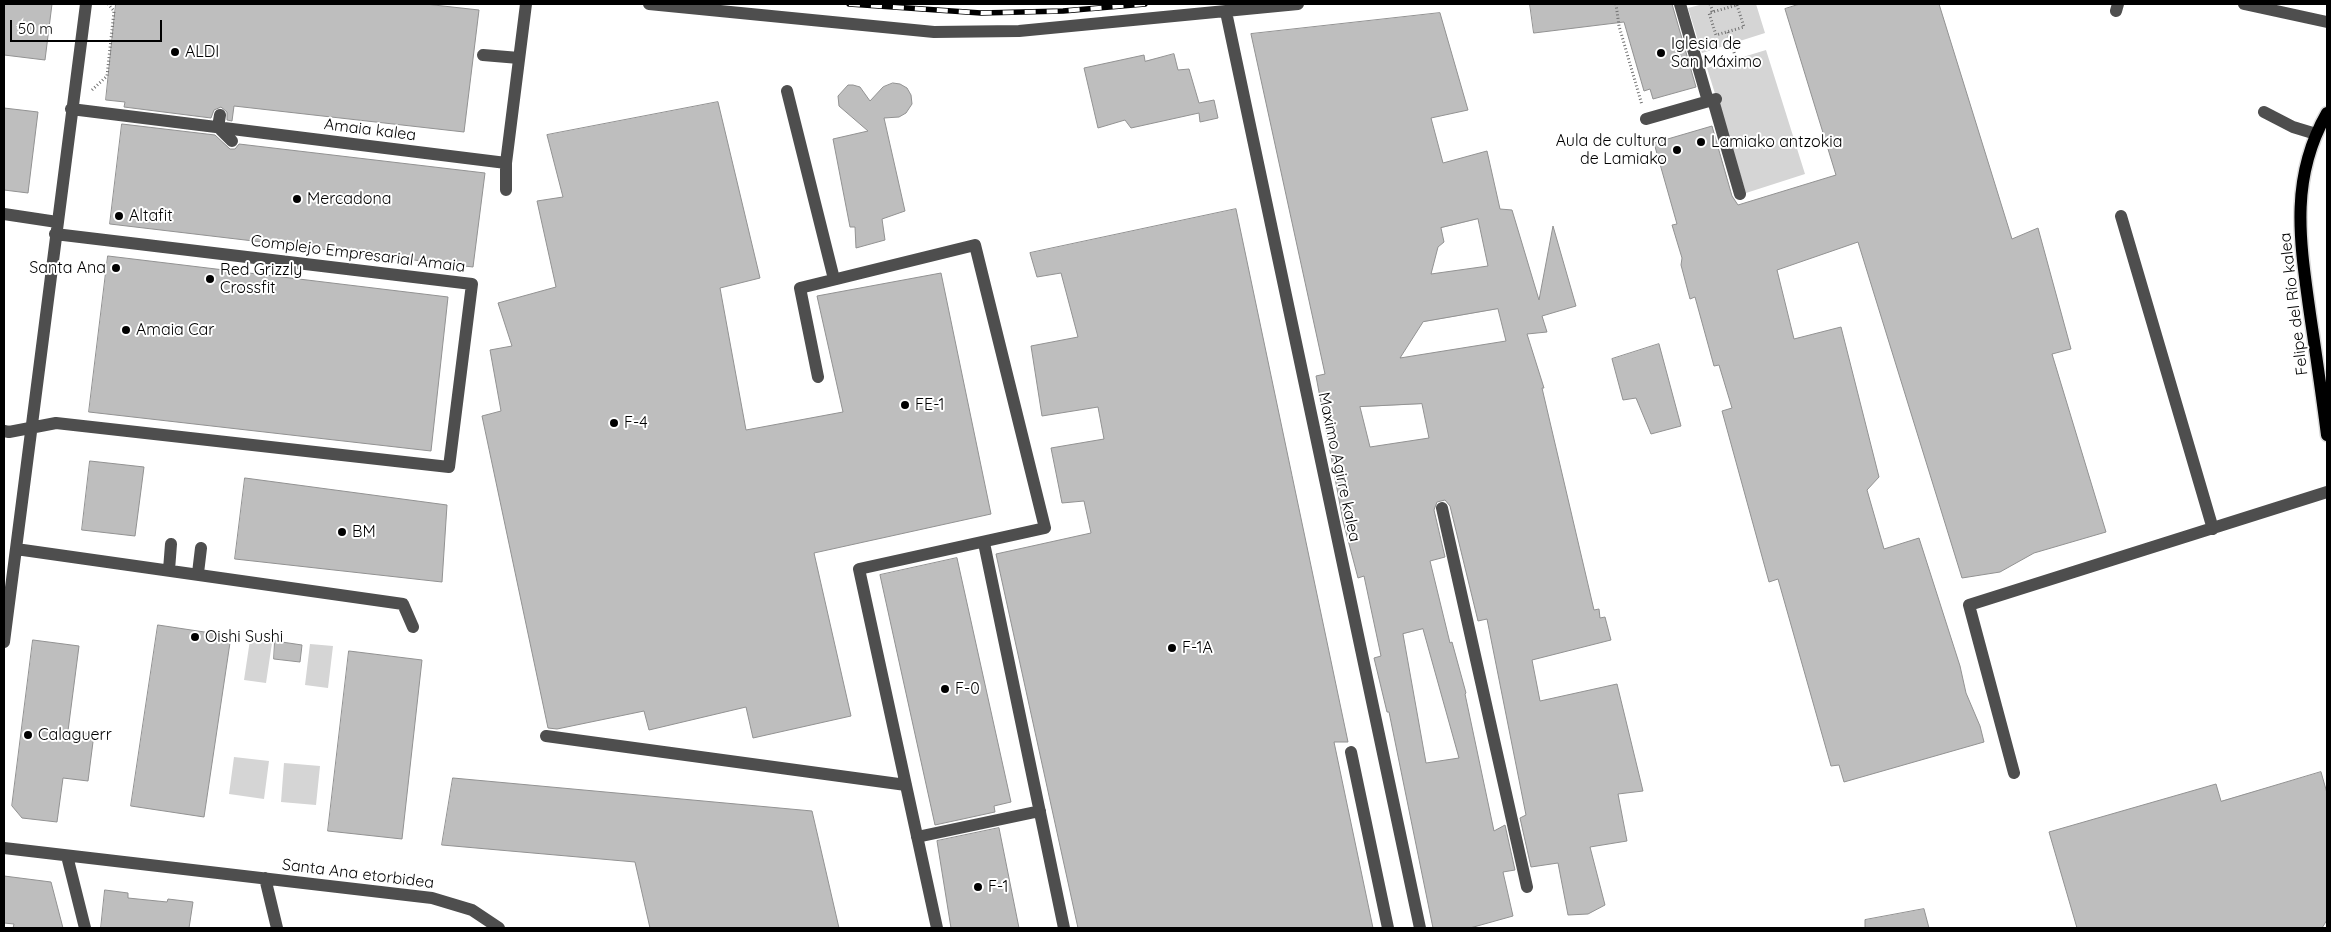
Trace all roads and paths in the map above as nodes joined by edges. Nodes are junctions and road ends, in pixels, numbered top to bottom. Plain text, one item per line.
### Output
1 (86, 4) edge
2 (108, 4) edge
3 (526, 4) edge
4 (649, 4) edge
5 (1298, 4) edge
6 (1616, 4) edge
7 (1680, 4) edge
8 (1710, 4) edge
9 (1738, 4) edge
10 (2244, 4) edge
11 (2284, 8) edge
12 (1226, 12) junction
13 (1713, 12) junction
14 (2327, 22) edge
15 (1728, 32) junction
16 (483, 55) dead end
17 (519, 58) junction
18 (1736, 59) dead end
19 (787, 92) dead end
20 (1712, 100) junction
21 (71, 109) junction
22 (86, 111) junction
23 (2264, 112) dead end
24 (2327, 113) edge
25 (1646, 120) joint
26 (219, 121) junction
27 (2316, 134) junction
28 (232, 142) dead end
29 (506, 163) junction
30 (506, 190) dead end
31 (1740, 194) dead end
32 (4, 214) edge
33 (2121, 216) dead end
34 (56, 228) junction
35 (834, 280) junction
36 (818, 378) dead end
37 (31, 428) junction
38 (4, 431) edge
39 (2327, 435) edge
40 (2327, 492) edge
41 (1442, 508) dead end
42 (2212, 529) junction
43 (984, 542) junction
44 (171, 544) dead end
45 (201, 548) dead end
46 (16, 549) junction
47 (168, 570) junction
48 (198, 573) junction
49 (413, 626) dead end
50 (4, 642) edge
51 (546, 736) dead end
52 (1351, 752) dead end
53 (2014, 773) dead end
54 (906, 785) junction
55 (1040, 811) junction
56 (917, 837) junction
57 (4, 848) edge
58 (67, 856) junction
59 (265, 878) junction
60 (1527, 887) dead end
61 (85, 928) edge
62 (277, 928) edge
63 (499, 928) edge
64 (937, 928) edge
65 (1064, 928) edge
66 (1388, 928) edge
67 (1420, 928) edge

1 - 21 street
2 - 22 path
3 - 17 street
4 - 12 street
5 - 12 street
6 - 25 path
7 - 20 street
8 - 13 path
9 - 13 path
9 - 15 path
10 - 11 street
11 - 14 street
12 - 67 street, Maximo Agirre kalea
13 - 15 path
15 - 18 path
16 - 17 street
17 - 29 street
19 - 35 street
20 - 25 street
20 - 31 street
21 - 22 street, Amaia kalea
21 - 34 street
22 - 26 street, Amaia kalea
23 - 27 street
24 - 27 main road, Felipe del Río kalea
26 - 28 street
26 - 29 street, Amaia kalea
27 - 39 main road, Felipe del Río kalea
29 - 30 street
32 - 34 street
33 - 42 street
34 - 37 street
34 - 37 street, Complejo Empresarial Amaia
35 - 36 street
35 - 43 street
37 - 38 street
37 - 46 street
40 - 42 street
41 - 60 street
42 - 53 street
43 - 54 street
43 - 55 street
44 - 47 street
45 - 48 street
46 - 47 street
46 - 50 street
47 - 48 street
48 - 49 street
51 - 54 street
52 - 66 street
54 - 56 street
55 - 56 street
55 - 65 street
56 - 64 street
57 - 58 street, Santa Ana etorbidea
58 - 59 street, Santa Ana etorbidea
58 - 61 street
59 - 62 street, Santa Ana etorbidea
59 - 63 street, Santa Ana etorbidea

